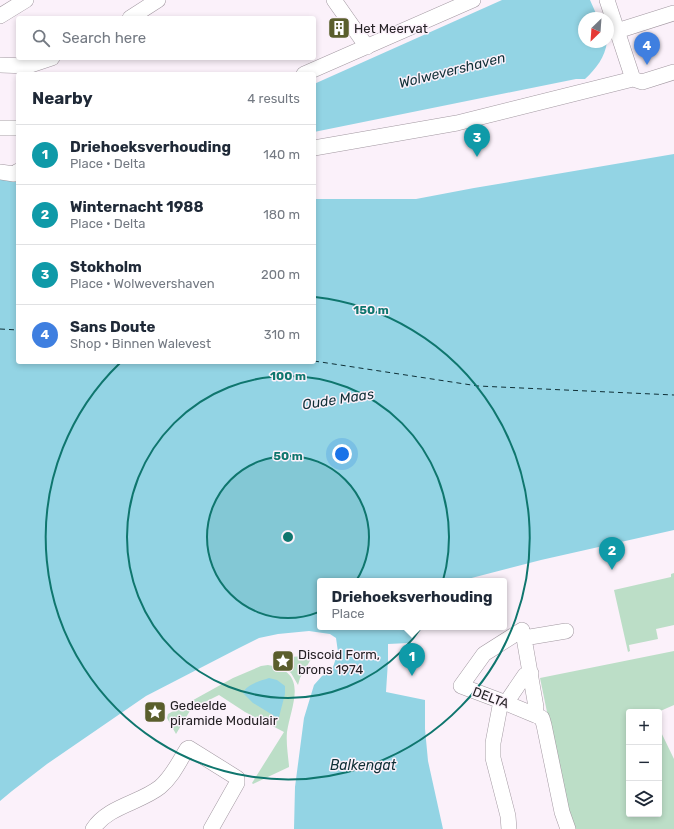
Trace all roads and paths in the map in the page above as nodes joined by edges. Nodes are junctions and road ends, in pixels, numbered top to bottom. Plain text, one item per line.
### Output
1 (26, 0) edge
2 (158, 0) edge
3 (334, 0) edge
4 (473, 0) edge
5 (607, 0) edge
6 (674, 13) edge
7 (0, 16) edge
8 (133, 16) edge
9 (617, 30) junction
10 (367, 47) junction
11 (46, 60) edge
12 (0, 65) edge
13 (309, 72) edge
14 (674, 72) edge
15 (633, 79) junction
16 (0, 128) edge
17 (16, 128) edge
18 (316, 148) edge
19 (0, 172) edge
20 (16, 172) edge
21 (566, 631) dead end
22 (524, 638) junction
23 (531, 673) junction
24 (505, 699) junction
25 (535, 715) junction
26 (93, 829) edge
27 (211, 829) edge
28 (509, 829) edge
29 (568, 829) edge

1 - 7 street
2 - 8 street
3 - 10 street
4 - 10 street
5 - 9 street
6 - 9 street
9 - 15 street
10 - 13 street
11 - 12 street
14 - 15 street
15 - 18 street
16 - 17 street
19 - 20 street
21 - 22 street, DELTA
22 - 23 street
22 - 24 street, DELTA
23 - 24 street
23 - 25 street
24 - 25 street, DELTA
24 - 28 street
25 - 29 street
26 - 27 street

